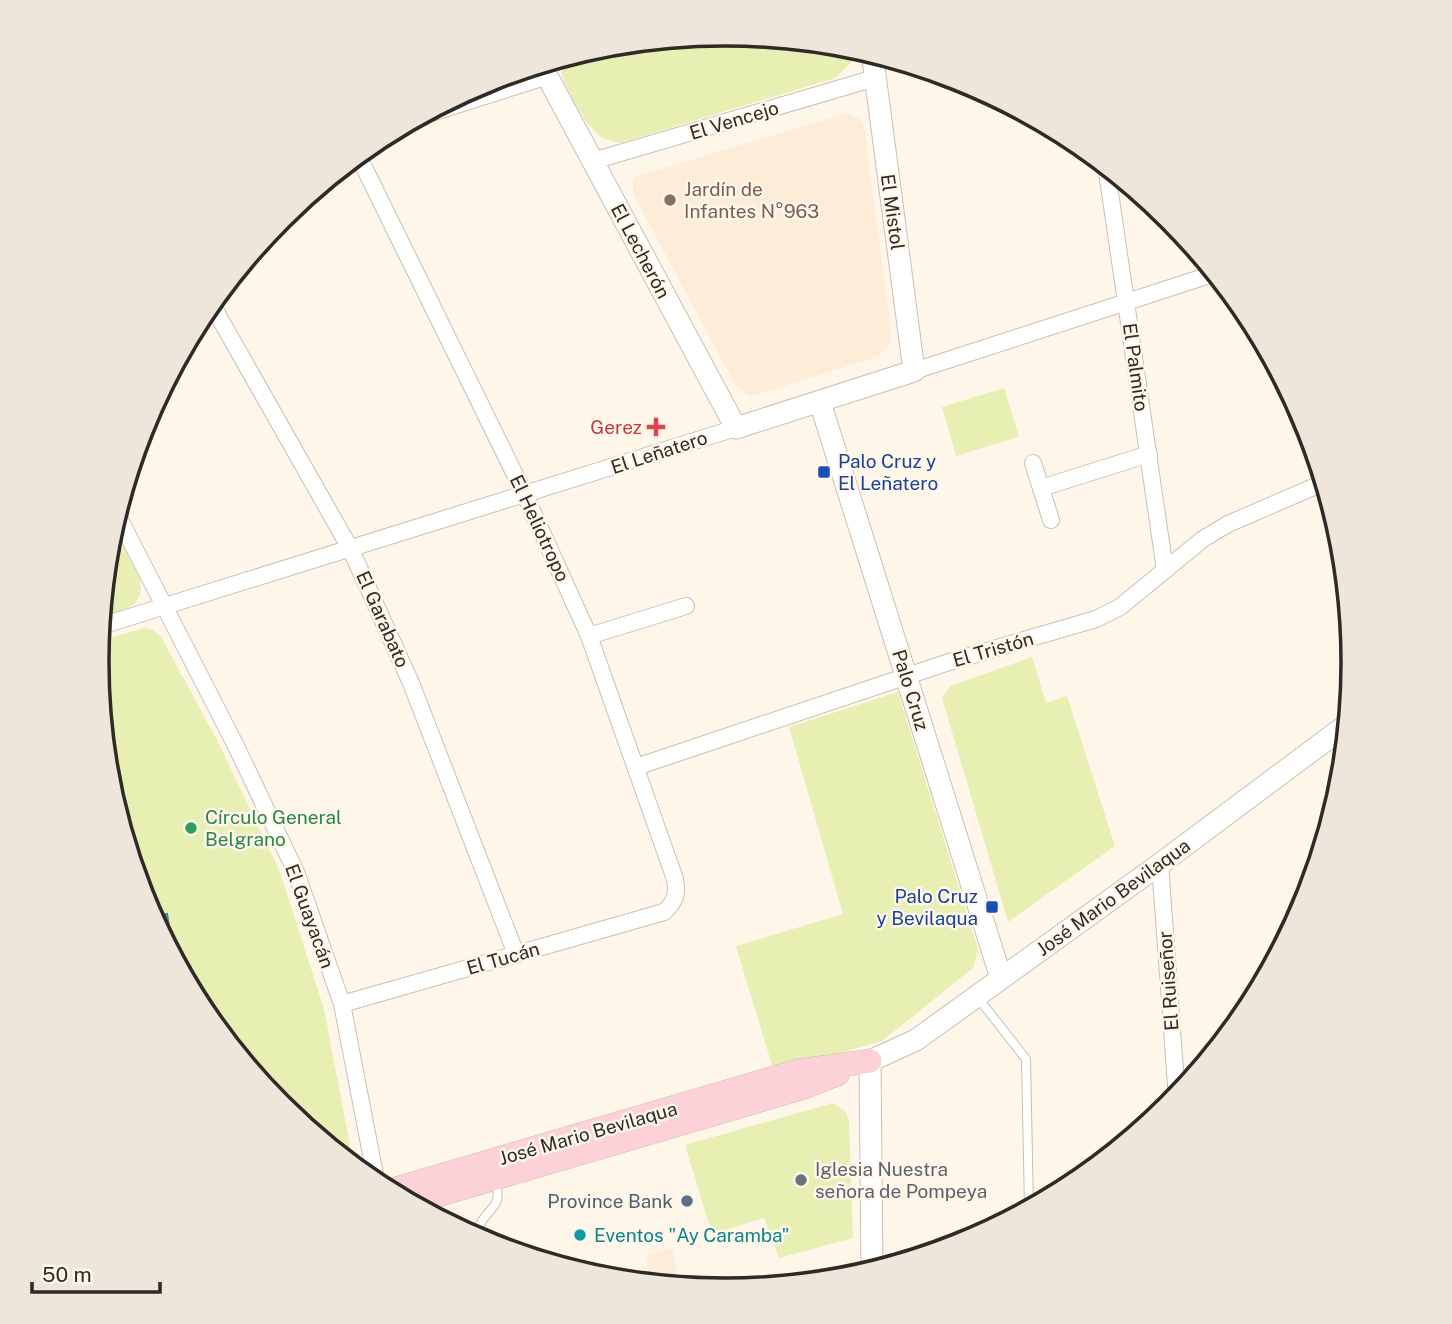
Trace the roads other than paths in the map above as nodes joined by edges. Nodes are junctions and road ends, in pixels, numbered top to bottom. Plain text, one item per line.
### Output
1 (873, 64) edge
2 (548, 72) edge
3 (875, 78) junction
4 (593, 161) junction
5 (363, 164) edge
6 (1108, 179) edge
7 (1206, 276) edge
8 (1127, 302) junction
9 (218, 313) edge
10 (914, 371) junction
11 (820, 402) junction
12 (737, 428) junction
13 (1149, 454) junction
14 (1033, 463) dead end
15 (1316, 486) edge
16 (1041, 488) junction
17 (526, 495) junction
18 (1051, 520) dead end
19 (124, 529) edge
20 (351, 550) junction
21 (1165, 570) junction
22 (686, 606) dead end
23 (163, 607) junction
24 (111, 623) edge
25 (589, 636) junction
26 (906, 676) junction
27 (1338, 731) edge
28 (636, 767) junction
29 (1160, 864) junction
30 (664, 912) joint
31 (516, 954) junction
32 (1001, 978) junction
33 (976, 996) junction
34 (342, 1004) junction
35 (870, 1060) junction
36 (1176, 1083) edge
37 (374, 1168) edge
38 (495, 1178) junction
39 (403, 1187) edge
40 (1030, 1198) edge
41 (424, 1199) edge
42 (479, 1227) edge
43 (872, 1261) edge

1 - 3 street, El Mistol
2 - 4 street, El Lecherón
3 - 4 street, El Vencejo
3 - 10 street, El Mistol
4 - 12 street, El Lecherón
5 - 17 street, El Heliotropo
6 - 8 street, El Palmito
7 - 8 street, El Leñatero
8 - 10 street, El Leñatero
8 - 13 street, El Palmito
9 - 20 street, El Garabato
10 - 11 street, El Leñatero
11 - 12 street, El Leñatero
11 - 26 street, Palo Cruz
12 - 17 street, El Leñatero
13 - 16 street
13 - 21 street, El Palmito
14 - 16 street
15 - 21 street, El Tristón
16 - 18 street
17 - 20 street, El Leñatero
17 - 25 street, El Heliotropo
19 - 23 street, El Guayacán
20 - 23 street, El Leñatero
20 - 31 street, El Garabato
21 - 26 street, El Tristón
22 - 25 street
23 - 24 street, El Leñatero
23 - 34 street, El Guayacán
25 - 28 street, El Heliotropo
26 - 28 street, El Tristón
26 - 32 street, Palo Cruz
27 - 29 street, José Mario Bevilaqua
28 - 30 street, El Heliotropo
29 - 32 street, José Mario Bevilaqua
29 - 36 street, El Ruiseñor
30 - 31 street, El Tucán
31 - 34 street, El Tucán
32 - 33 street, José Mario Bevilaqua
33 - 35 street, José Mario Bevilaqua
33 - 40 lane
34 - 37 street, El Guayacán
35 - 38 main road, José Mario Bevilaqua
35 - 39 main road, José Mario Bevilaqua
35 - 43 street
38 - 41 main road, José Mario Bevilaqua
38 - 42 lane

